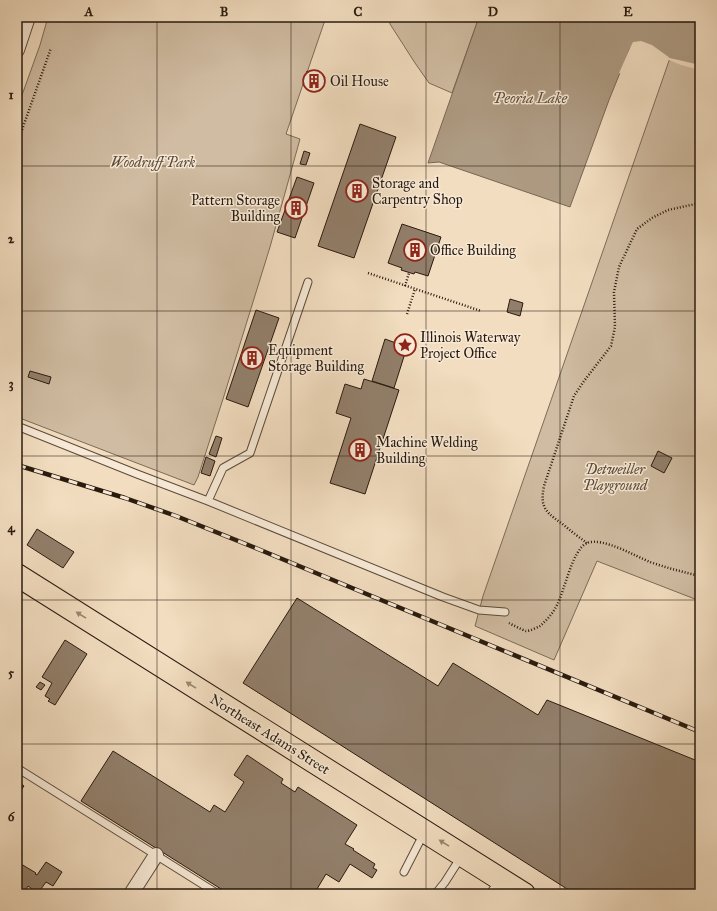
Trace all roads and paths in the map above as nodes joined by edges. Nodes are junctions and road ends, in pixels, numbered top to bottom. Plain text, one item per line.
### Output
1 (28, 17) edge
2 (50, 48) dead end
3 (17, 50) edge
4 (17, 144) edge
5 (700, 204) edge
6 (368, 273) dead end
7 (409, 273) dead end
8 (308, 282) dead end
9 (405, 286) junction
10 (415, 289) junction
11 (481, 311) dead end
12 (407, 314) dead end
13 (17, 426) edge
14 (208, 501) junction
15 (587, 544) junction
16 (17, 575) edge
17 (700, 576) edge
18 (504, 612) joint
19 (17, 768) edge
20 (425, 832) junction
21 (156, 855) junction
22 (462, 855) junction
23 (404, 872) dead end
24 (499, 887) edge
25 (437, 892) dead end
26 (131, 894) edge
27 (218, 894) edge
28 (524, 894) edge

1 - 3 street
2 - 4 path
5 - 15 path
6 - 9 path
7 - 9 path
8 - 14 lane
9 - 10 path
10 - 11 path
10 - 12 path
13 - 14 lane
14 - 18 lane
15 - 17 path
15 - 18 path
20 -> 16 main road, Northeast Adams Street
19 - 21 lane
22 -> 20 main road, Northeast Adams Street
20 - 23 lane
21 - 26 street
21 - 27 lane
22 - 24 main road, Northeast Adams Street
22 - 25 lane
24 - 28 main road, Northeast Adams Street

